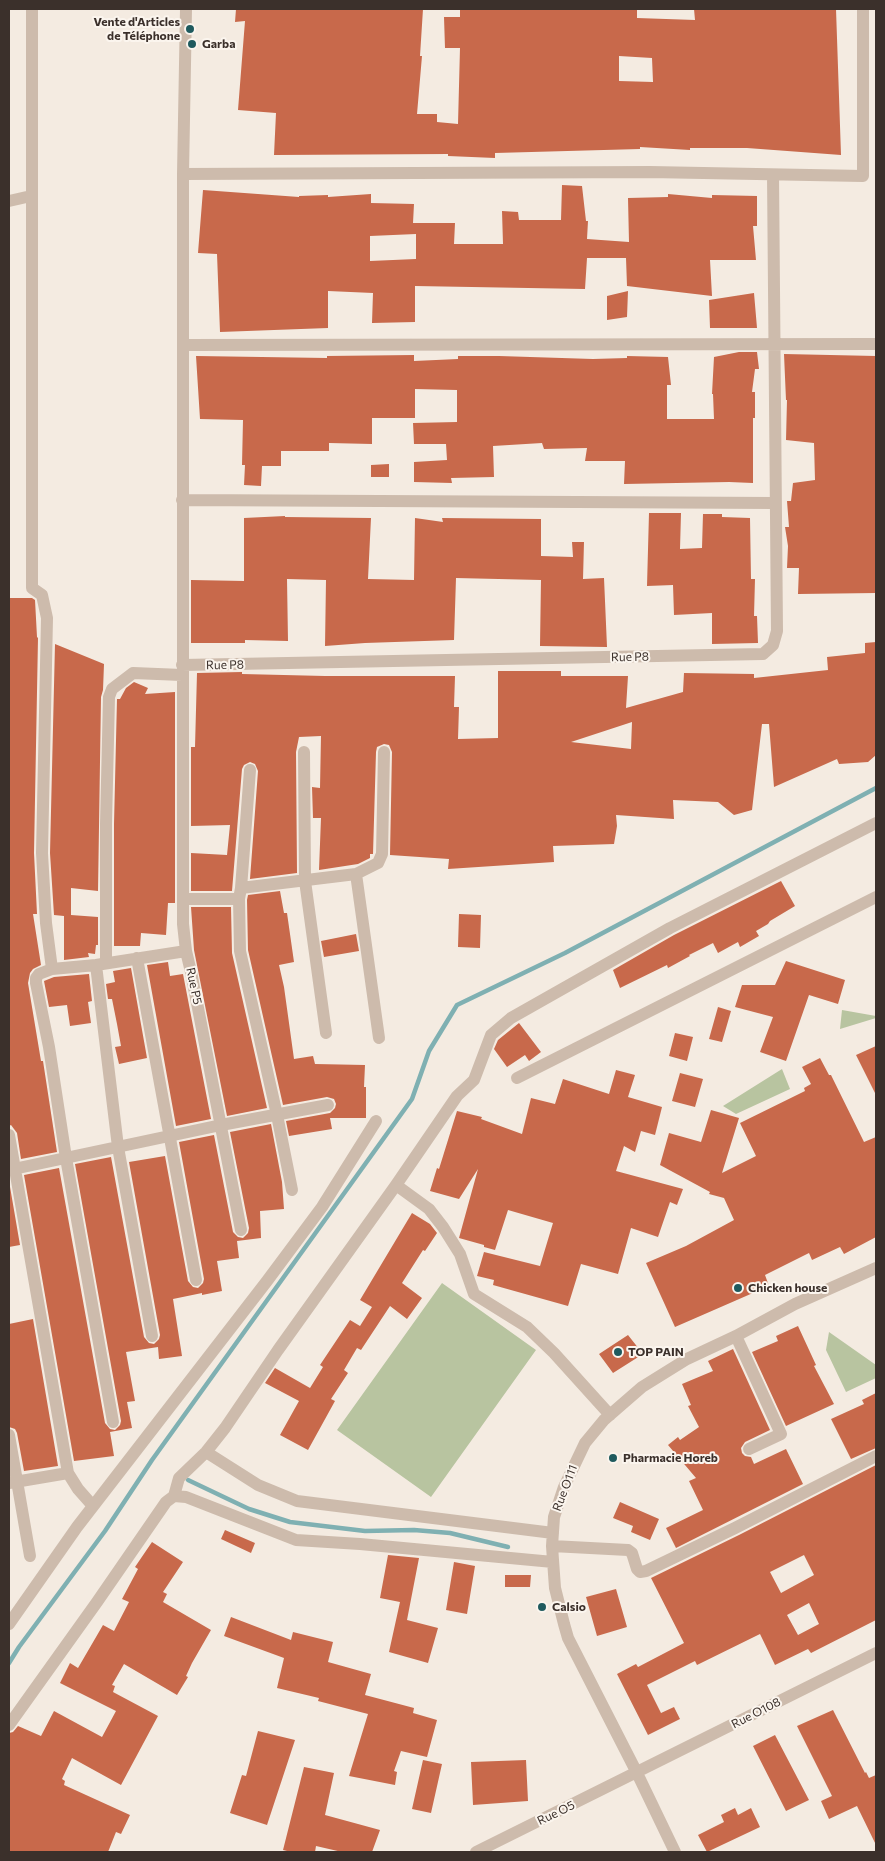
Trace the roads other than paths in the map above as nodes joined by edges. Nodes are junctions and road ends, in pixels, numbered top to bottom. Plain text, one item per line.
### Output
1 (32, 9) edge
2 (186, 9) edge
3 (863, 9) edge
4 (183, 174) junction
5 (773, 175) junction
6 (31, 196) junction
7 (9, 200) edge
8 (774, 344) junction
9 (876, 344) edge
10 (183, 345) junction
11 (182, 500) junction
12 (774, 503) junction
13 (182, 670) junction
14 (304, 752) dead end
15 (384, 752) dead end
16 (250, 770) dead end
17 (876, 823) edge
18 (356, 874) junction
19 (305, 881) junction
20 (240, 894) junction
21 (876, 897) edge
22 (184, 899) junction
23 (186, 951) junction
24 (137, 958) junction
25 (101, 964) junction
26 (52, 968) junction
27 (326, 1033) dead end
28 (379, 1038) dead end
29 (517, 1078) dead end
30 (328, 1105) dead end
31 (277, 1115) junction
32 (376, 1121) dead end
33 (221, 1125) junction
34 (9, 1135) edge
35 (170, 1136) junction
36 (118, 1147) junction
37 (66, 1158) junction
38 (12, 1169) edge
39 (396, 1185) junction
40 (292, 1190) dead end
41 (241, 1230) dead end
42 (876, 1268) edge
43 (196, 1280) dead end
44 (152, 1336) dead end
45 (736, 1336) junction
46 (610, 1415) junction
47 (113, 1422) dead end
48 (9, 1435) edge
49 (749, 1449) dead end
50 (206, 1452) junction
51 (876, 1456) edge
52 (68, 1473) junction
53 (13, 1482) edge
54 (174, 1496) junction
55 (93, 1506) junction
56 (553, 1540) junction
57 (30, 1556) dead end
58 (552, 1562) junction
59 (9, 1624) edge
60 (876, 1653) edge
61 (9, 1725) edge
62 (637, 1773) junction
63 (476, 1852) edge
64 (674, 1852) edge

1 - 6 street
2 - 4 street, Rue P5
3 - 5 street
4 - 5 street
4 - 10 street, Rue P5
5 - 8 street, Rue P8
6 - 7 street
6 - 26 street
8 - 9 street
8 - 10 street
8 - 12 street, Rue P8
10 - 11 street, Rue P5
11 - 12 street
11 - 13 street, Rue P5
12 - 13 street, Rue P8
13 - 22 street, Rue P5
13 - 25 street, Rue P8
14 - 19 street
15 - 18 street
16 - 20 street
17 - 39 street
18 - 19 street
18 - 28 street
19 - 20 street
19 - 27 street
20 - 22 street
20 - 31 street
21 - 29 street
22 - 23 street, Rue P5
23 - 24 street
23 - 33 street, Rue P5
24 - 25 street
24 - 35 street
25 - 26 street
25 - 36 street, Rue P8
26 - 37 street
30 - 31 street
31 - 33 street
31 - 40 street
32 - 55 street
33 - 35 street
33 - 41 street, Rue P5
34 - 38 street
35 - 36 street
35 - 43 street
36 - 37 street
36 - 44 street, Rue P8
37 - 38 street
37 - 47 street
38 - 52 street
39 - 46 street
39 - 50 street
42 - 45 street, Rue O111
45 - 46 street, Rue O111
45 - 49 street
46 - 56 street, Rue O111
48 - 53 street
50 - 54 street
50 - 56 street
51 - 56 street
52 - 53 street
52 - 55 street
53 - 57 street
54 - 58 street
54 - 61 street
55 - 59 street
56 - 58 street, Rue O111
58 - 62 street, Rue O111
60 - 62 street, Rue O108
62 - 63 street, Rue O5
62 - 64 street, Rue O111

